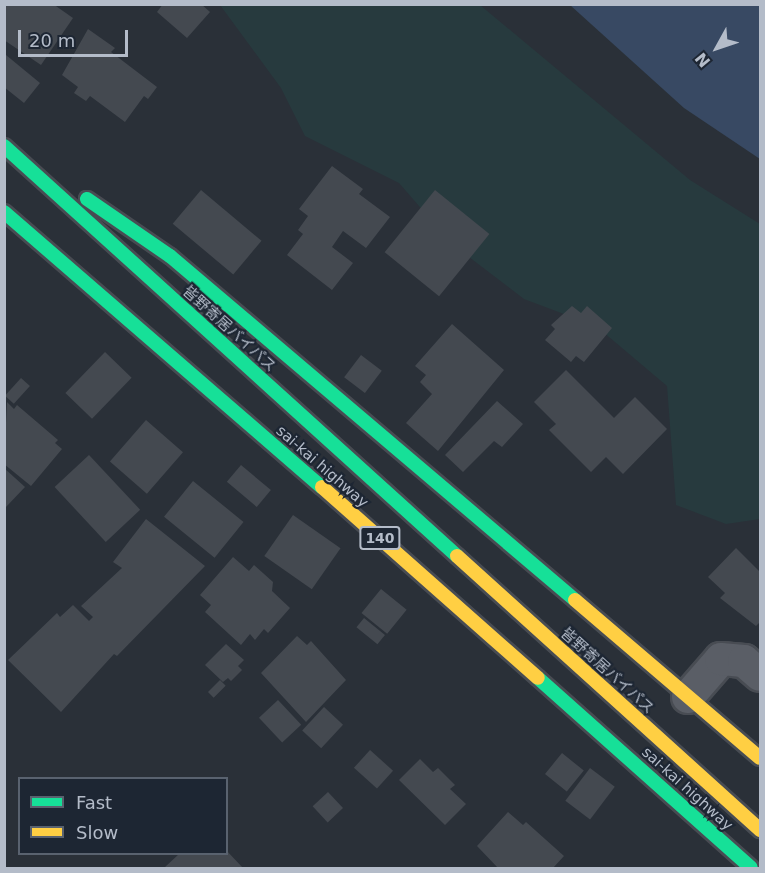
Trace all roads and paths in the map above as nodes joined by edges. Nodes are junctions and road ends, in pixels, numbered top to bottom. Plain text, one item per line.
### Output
1 (4, 144) edge
2 (4, 207) edge
3 (4, 212) edge
4 (148, 316) dead end
5 (299, 434) dead end
6 (432, 536) junction
7 (760, 675) edge
8 (688, 697) junction
9 (760, 758) edge
10 (760, 830) edge
11 (751, 868) edge

1 - 6 highway, 皆野寄居バイパス / 140
1 - 8 highway, 140
2 - 4 highway
3 - 11 highway, sai-kai highway / 140
5 - 6 highway, 皆野寄居バイパス / 140
6 - 10 highway, 皆野寄居バイパス / 140
7 - 8 street
8 - 9 highway, 140

